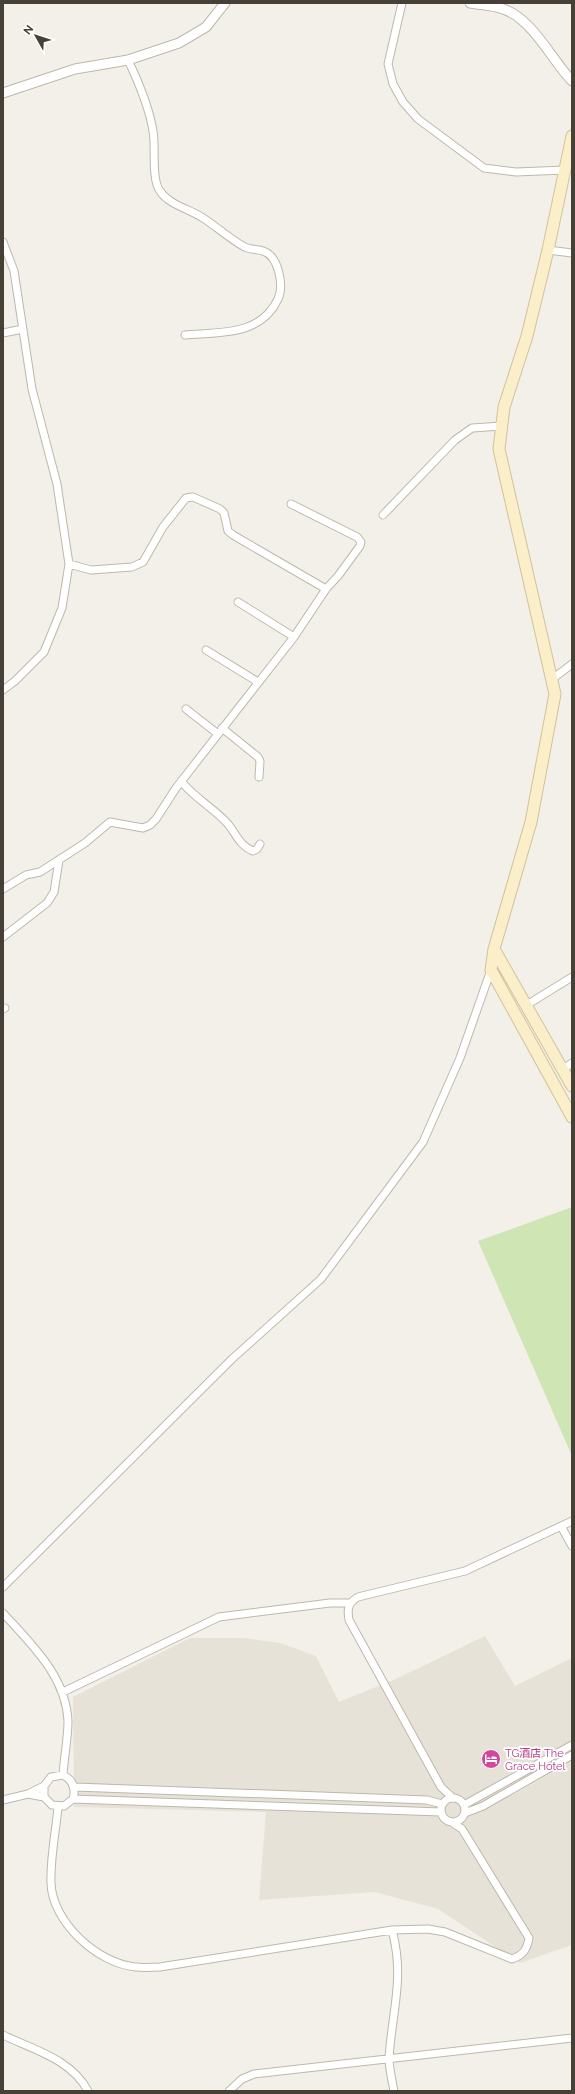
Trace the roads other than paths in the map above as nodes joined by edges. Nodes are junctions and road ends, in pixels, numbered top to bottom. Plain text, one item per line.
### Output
1 (225, 3) edge
2 (402, 3) edge
3 (470, 3) edge
4 (128, 60) junction
5 (572, 81) edge
6 (3, 93) edge
7 (572, 136) edge
8 (570, 151) edge
9 (565, 170) junction
10 (3, 242) edge
11 (548, 250) junction
12 (572, 253) edge
13 (24, 329) junction
14 (3, 333) edge
15 (185, 335) dead end
16 (502, 426) junction
17 (290, 504) dead end
18 (382, 516) dead end
19 (69, 564) junction
20 (326, 589) junction
21 (238, 602) dead end
22 (294, 638) junction
23 (206, 650) dead end
24 (572, 664) edge
25 (551, 680) junction
26 (258, 682) junction
27 (3, 690) edge
28 (186, 709) dead end
29 (220, 731) junction
30 (259, 778) dead end
31 (181, 781) junction
32 (260, 844) dead end
33 (59, 860) junction
34 (3, 889) edge
35 (3, 937) edge
36 (494, 948) junction
37 (491, 970) junction
38 (572, 978) edge
39 (525, 1006) junction
40 (567, 1066) edge
41 (572, 1086) edge
42 (572, 1117) edge
43 (572, 1521) edge
44 (561, 1526) junction
45 (572, 1546) edge
46 (3, 1587) edge
47 (350, 1603) junction
48 (3, 1614) edge
49 (63, 1692) junction
50 (572, 1745) edge
51 (572, 1755) edge
52 (63, 1775) junction
53 (44, 1786) junction
54 (74, 1787) junction
55 (441, 1787) junction
56 (168, 1791) junction
57 (28, 1794) junction
58 (270, 1794) junction
59 (44, 1797) junction
60 (371, 1798) junction
61 (453, 1798) junction
62 (73, 1799) junction
63 (3, 1800) edge
64 (168, 1802) junction
65 (443, 1803) junction
66 (270, 1805) junction
67 (58, 1807) junction
68 (371, 1808) junction
69 (441, 1812) junction
70 (464, 1812) junction
71 (453, 1823) junction
72 (462, 1829) junction
73 (392, 1930) junction
74 (3, 2035) edge
75 (572, 2038) edge
76 (389, 2059) junction
77 (88, 2091) edge
78 (229, 2091) edge
79 (394, 2091) edge

1 - 4 street
2 - 9 street
3 - 5 street
4 - 6 street
4 - 15 street
7 - 8 main road
8 - 9 main road
9 - 11 main road
10 - 13 street
11 - 12 street
11 - 16 main road
13 - 14 street
13 - 19 street
16 - 18 street
16 - 25 main road
17 - 20 street
19 - 20 street
19 - 27 street
20 - 22 street
21 - 22 street
22 - 26 street
23 - 26 street
24 - 25 street
25 - 36 main road
26 - 29 street
28 - 29 street
29 - 30 street
29 - 31 street
31 - 32 street
31 - 33 street
33 - 34 street
33 - 35 street
36 - 37 main road
36 - 39 main road
37 - 42 main road
37 - 46 street
38 - 39 street
39 - 40 main road
40 - 41 main road
43 - 44 street
44 - 45 street
44 - 47 street
47 - 49 street
47 - 55 street
48 - 49 street
49 - 52 street
50 - 70 street
51 - 70 street
52 - 53 street
52 - 54 street
53 - 57 street
53 - 59 street
54 - 56 street
54 - 62 street
55 - 61 street
55 - 65 street
56 - 58 street
56 - 64 street
57 - 59 street
57 - 63 street
58 - 60 street
58 - 66 street
59 - 67 street
60 - 65 street
60 - 68 street
61 - 65 street
61 - 70 street
62 - 64 street
62 - 67 street
64 - 66 street
65 - 69 street
66 - 68 street
67 - 73 street
68 - 69 street
69 - 71 street
70 - 71 street
70 - 72 street
71 - 72 street
72 - 73 street
73 - 76 street
74 - 77 street
75 - 76 street
76 - 78 street
76 - 79 street

